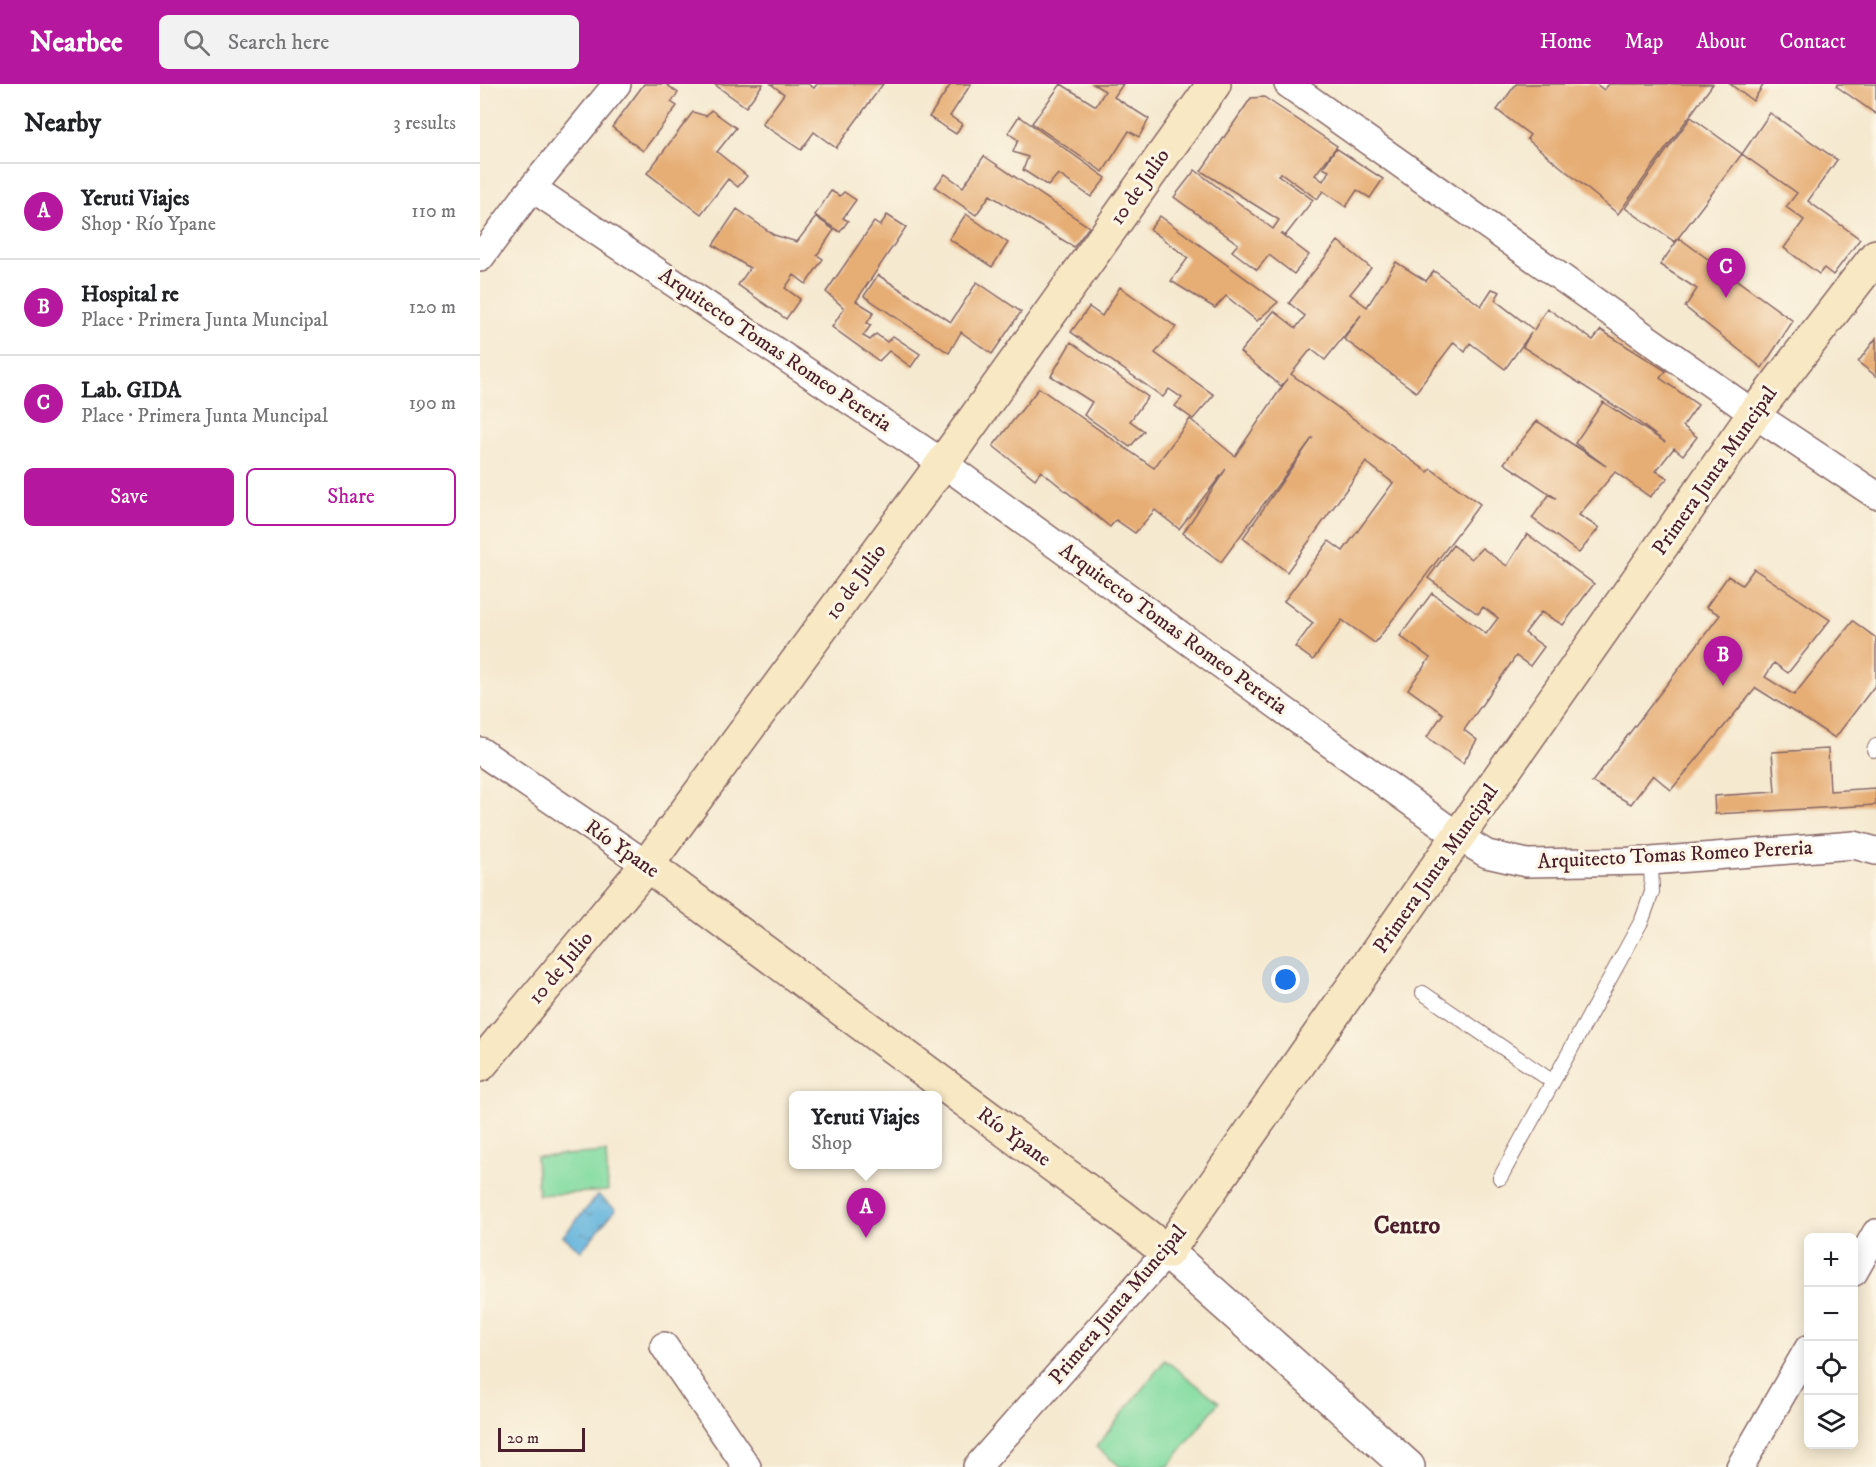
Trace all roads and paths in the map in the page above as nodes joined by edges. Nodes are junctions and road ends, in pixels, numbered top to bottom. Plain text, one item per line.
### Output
1 (617, 84) edge
2 (1214, 84) edge
3 (1288, 84) edge
4 (532, 188) junction
5 (1876, 256) edge
6 (480, 258) edge
7 (1754, 414) junction
8 (943, 463) junction
9 (1876, 495) edge
10 (480, 752) edge
11 (1459, 837) junction
12 (1876, 851) edge
13 (1651, 861) junction
14 (646, 865) junction
15 (1423, 993) dead end
16 (482, 1061) edge
17 (1553, 1082) junction
18 (1500, 1178) dead end
19 (1876, 1233) edge
20 (1167, 1252) junction
21 (1858, 1265) edge
22 (664, 1346) dead end
23 (1804, 1358) edge
24 (747, 1467) edge
25 (977, 1467) edge
26 (1408, 1467) edge
27 (1740, 1467) edge

1 - 4 street
2 - 8 main road, 10 de Julio
3 - 7 street
4 - 6 street
4 - 8 street, Arquitecto Tomas Romeo Pereria
5 - 7 main road, Primera Junta Muncipal
7 - 9 street
7 - 11 main road, Primera Junta Muncipal
8 - 11 street, Arquitecto Tomas Romeo Pereria
8 - 14 main road, 10 de Julio
10 - 14 street, Río Ypane
11 - 13 street, Arquitecto Tomas Romeo Pereria
11 - 20 main road, Primera Junta Muncipal
12 - 13 street, Arquitecto Tomas Romeo Pereria
13 - 17 lane
14 - 16 main road, 10 de Julio
14 - 20 main road, Río Ypane
15 - 17 lane
17 - 18 lane
19 - 21 street
20 - 25 street, Primera Junta Muncipal
20 - 26 street, Río Ypane
22 - 24 street
23 - 27 street

